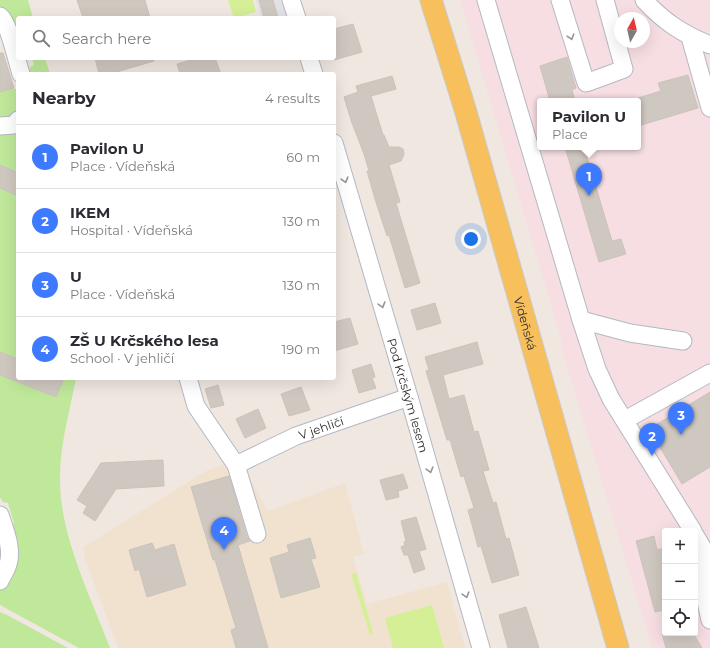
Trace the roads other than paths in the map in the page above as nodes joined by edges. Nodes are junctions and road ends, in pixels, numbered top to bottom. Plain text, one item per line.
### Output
1 (291, 0) edge
2 (432, 0) edge
3 (486, 0) edge
4 (560, 0) edge
5 (605, 0) edge
6 (644, 0) edge
7 (0, 16) edge
8 (296, 16) edge
9 (690, 37) junction
10 (710, 45) edge
11 (16, 57) edge
12 (17, 60) edge
13 (310, 60) edge
14 (20, 72) edge
15 (313, 72) edge
16 (710, 108) edge
17 (16, 122) edge
18 (0, 126) edge
19 (336, 150) edge
20 (581, 320) junction
21 (683, 341) dead end
22 (710, 373) edge
23 (189, 380) edge
24 (409, 397) junction
25 (625, 420) junction
26 (236, 465) junction
27 (0, 515) edge
28 (691, 528) edge
29 (257, 534) dead end
30 (698, 540) edge
31 (708, 555) edge
32 (0, 581) edge
33 (710, 620) edge
34 (481, 648) edge
35 (618, 648) edge

1 - 8 street
2 - 35 main road, Vídeňská
3 - 20 street
4 -> 5 street
6 - 9 street
7 - 11 street
9 - 10 street
9 - 16 street
12 - 14 street
13 - 15 street
17 - 18 street
19 -> 24 street, Pod Krčským lesem
20 - 21 street
20 - 25 street
22 - 25 street
23 - 26 street
24 - 26 street, V jehličí
24 -> 34 street, Pod Krčským lesem
25 - 28 street
26 - 29 street
27 - 32 street
30 - 31 street
31 - 33 street

